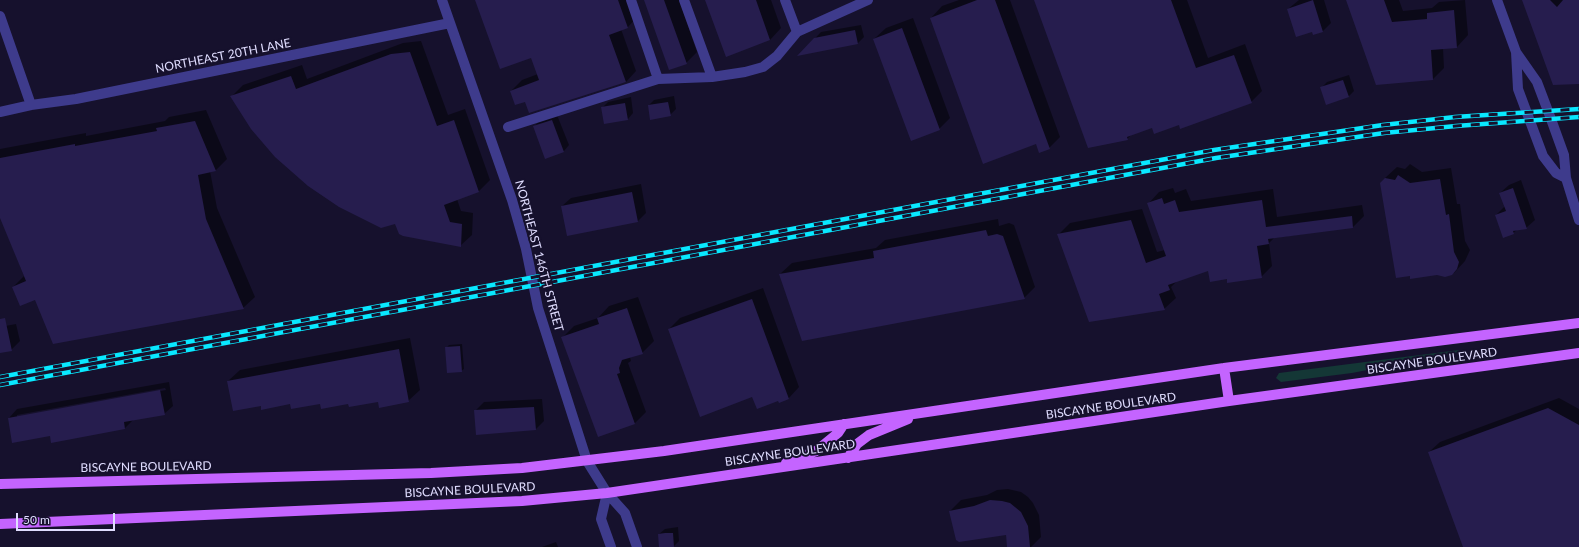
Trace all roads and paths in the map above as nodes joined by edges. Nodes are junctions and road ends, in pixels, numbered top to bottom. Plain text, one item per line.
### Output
1 (442, 0) edge
2 (630, 0) edge
3 (684, 0) edge
4 (785, 0) edge
5 (868, 0) edge
6 (1497, 0) edge
7 (0, 16) edge
8 (450, 23) junction
9 (797, 32) junction
10 (1516, 52) junction
11 (712, 77) junction
12 (658, 80) junction
13 (31, 105) junction
14 (0, 112) edge
15 (508, 127) dead end
16 (1566, 178) junction
17 (1579, 220) edge
18 (1579, 323) edge
19 (1579, 353) edge
20 (1224, 368) junction
21 (1230, 401) junction
22 (920, 413) junction
23 (844, 424) junction
24 (848, 458) junction
25 (588, 461) junction
26 (771, 469) junction
27 (0, 484) edge
28 (607, 493) junction
29 (0, 524) edge
30 (611, 547) edge
31 (637, 547) edge

1 - 8 street, NORTHEAST 146TH STREET
2 - 12 street
3 - 11 street
4 - 9 street
5 - 9 street
6 - 10 street
7 - 13 street
8 - 13 street, NORTHEAST 20TH LANE
8 - 25 street, NORTHEAST 146TH STREET
9 - 11 street
10 - 16 street
10 - 16 street
11 - 12 street
12 - 15 street
13 - 14 street, NORTHEAST 20TH LANE
16 - 17 street
18 - 20 main road, BISCAYNE BOULEVARD
19 - 21 main road, BISCAYNE BOULEVARD
20 - 21 main road
20 - 22 main road, BISCAYNE BOULEVARD
21 - 24 main road, BISCAYNE BOULEVARD
22 - 23 main road, BISCAYNE BOULEVARD
22 - 24 main road
23 - 25 main road, BISCAYNE BOULEVARD
23 - 26 main road
24 - 26 main road, BISCAYNE BOULEVARD
25 - 27 main road, BISCAYNE BOULEVARD
25 - 28 street, NORTHEAST 146TH STREET
26 - 28 main road, BISCAYNE BOULEVARD
28 - 29 main road, BISCAYNE BOULEVARD
28 - 30 street
28 - 31 street, NORTHEAST 146TH STREET

